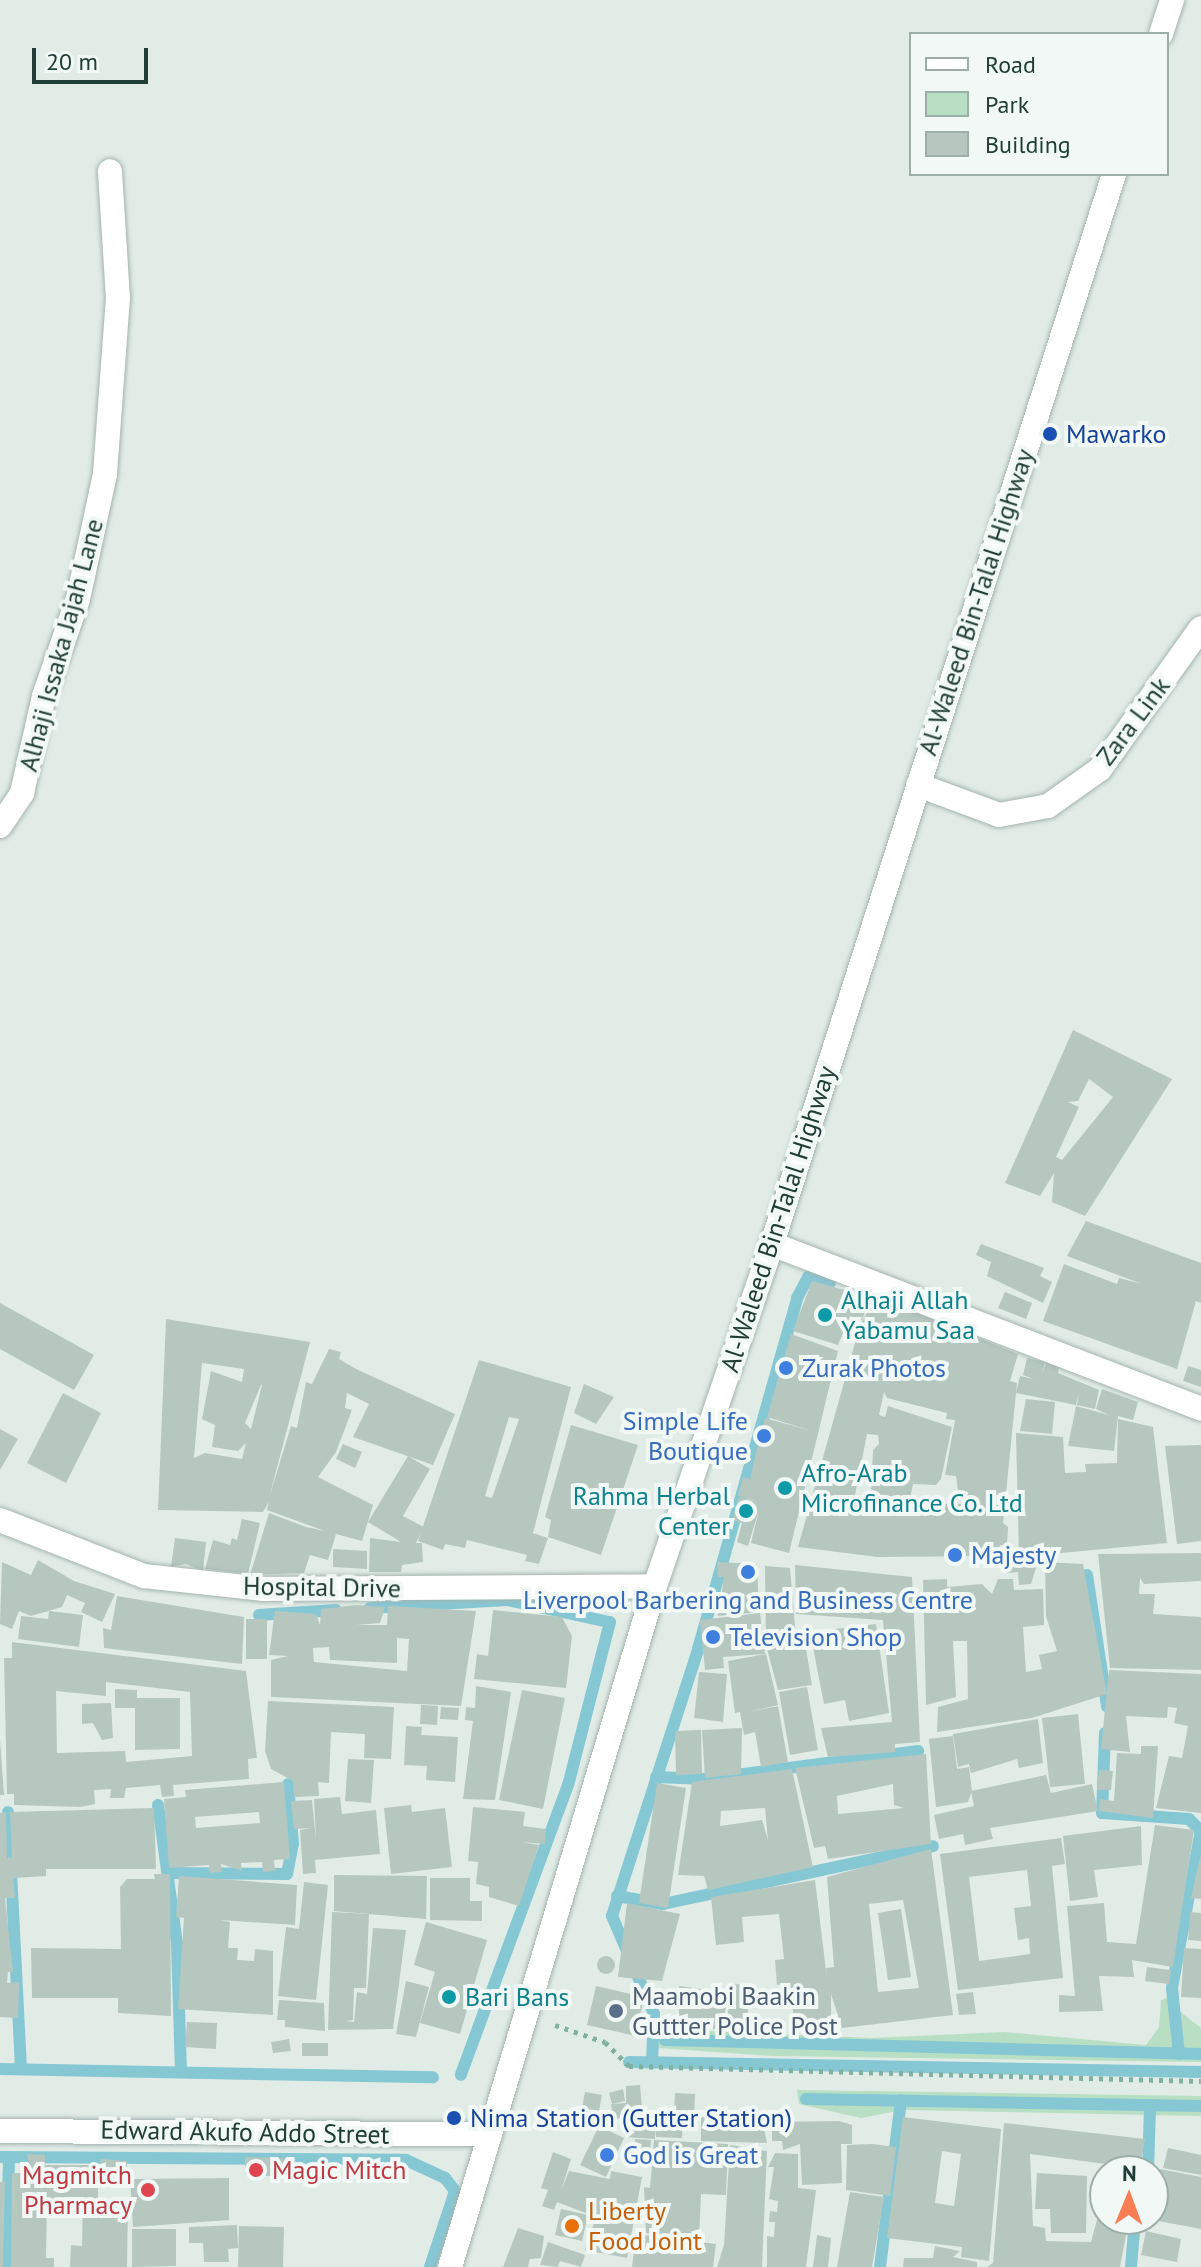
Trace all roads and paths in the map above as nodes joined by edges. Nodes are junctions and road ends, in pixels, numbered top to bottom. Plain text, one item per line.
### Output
1 (1172, 0) edge
2 (1162, 32) edge
3 (110, 171) dead end
4 (1113, 176) edge
5 (1201, 628) edge
6 (918, 785) junction
7 (0, 826) edge
8 (772, 1244) junction
9 (1201, 1409) edge
10 (0, 1520) edge
11 (655, 1586) junction
12 (525, 2025) junction
13 (1201, 2081) edge
14 (0, 2131) edge
15 (490, 2134) junction
16 (450, 2267) edge

1 - 2 street
3 - 7 street, Alhaji Issaka Jajah Lane
4 - 6 street, Al-Waleed Bin-Talal Highway
5 - 6 street, Zara Link
6 - 8 street, Al-Waleed Bin-Talal Highway
8 - 9 street
8 - 11 street, Al-Waleed Bin-Talal Highway
10 - 11 street, Hospital Drive
11 - 12 street, Al-Waleed Bin-Talal Highway
12 - 13 path
12 - 15 street, Al-Waleed Bin-Talal Highway
14 - 15 street, Edward Akufo Addo Street
15 - 16 street, Al-Waleed Bin-Talal Highway

